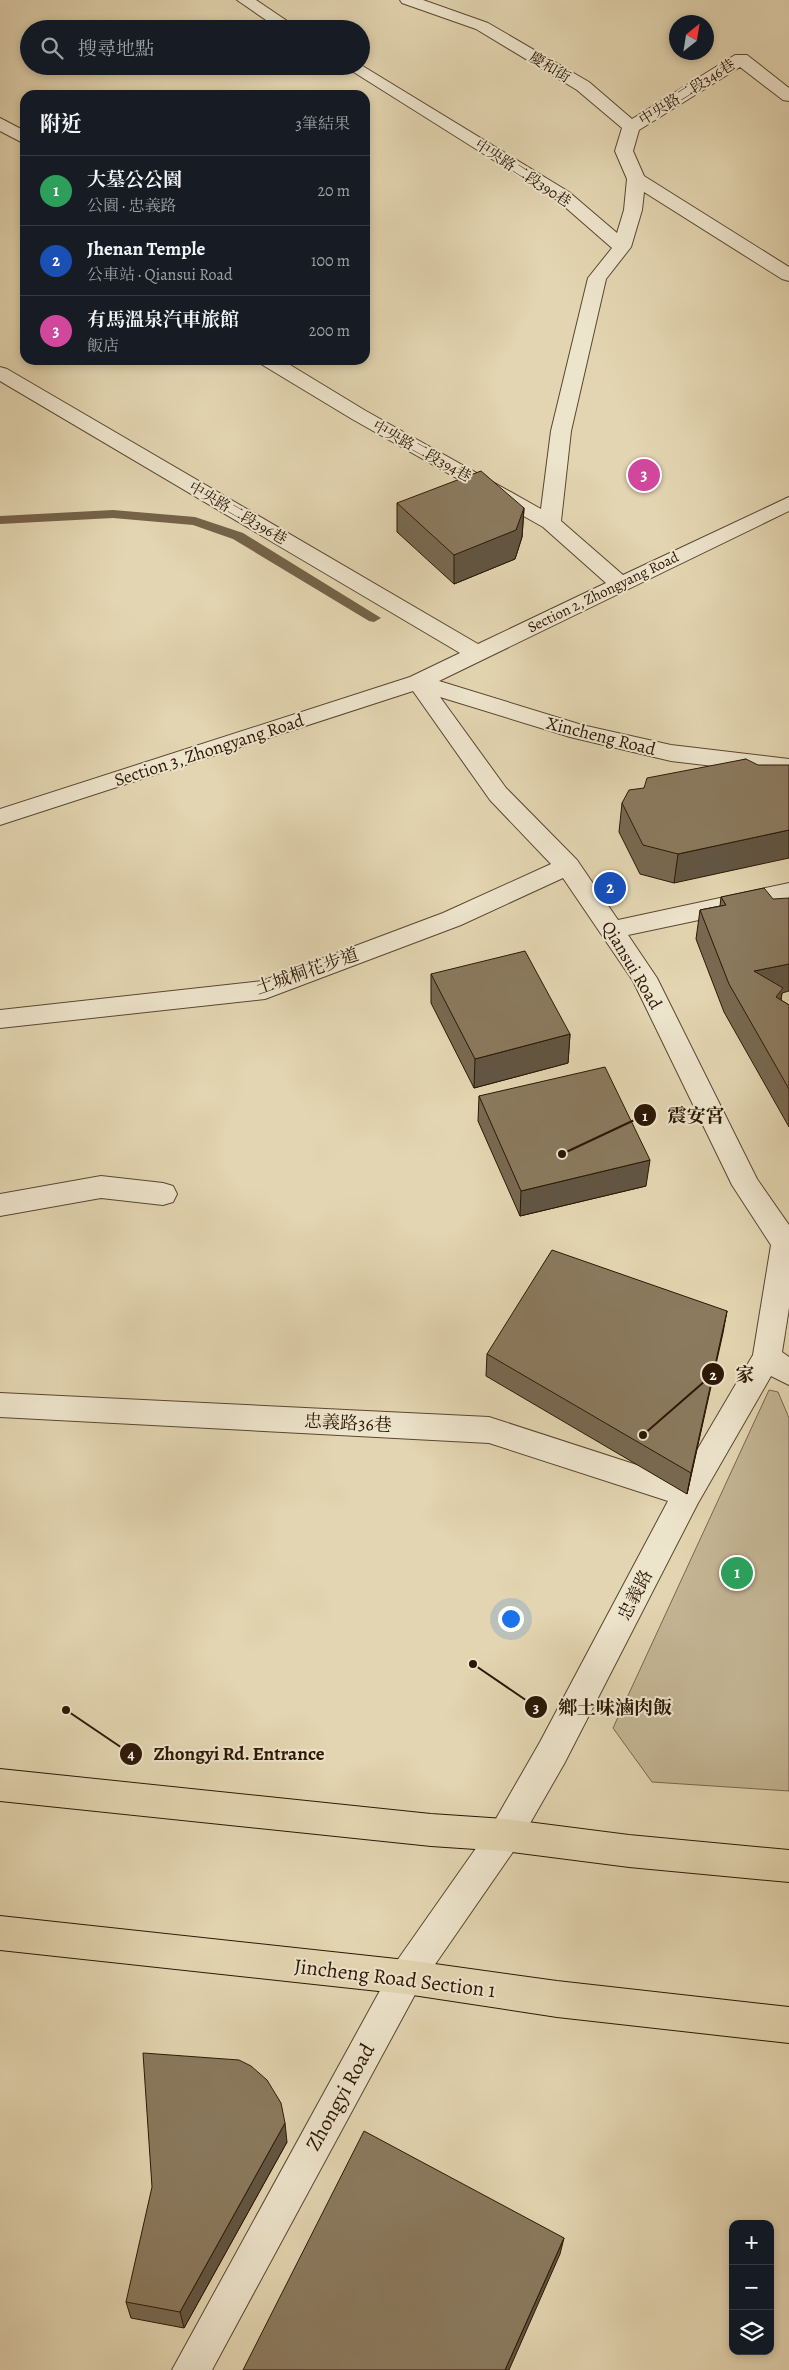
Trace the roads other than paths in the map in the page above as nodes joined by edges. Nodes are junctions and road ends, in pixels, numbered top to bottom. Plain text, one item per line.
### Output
1 (245, 0) edge
2 (408, 0) edge
3 (277, 20) edge
4 (367, 75) edge
5 (789, 96) edge
6 (0, 123) edge
7 (631, 127) junction
8 (20, 136) edge
9 (636, 179) junction
10 (622, 246) junction
11 (789, 275) edge
12 (276, 365) edge
13 (0, 373) edge
14 (789, 503) edge
15 (550, 523) junction
16 (619, 583) junction
17 (476, 653) junction
18 (418, 682) junction
19 (789, 767) edge
20 (0, 817) edge
21 (568, 866) junction
22 (789, 892) edge
23 (612, 930) junction
24 (0, 1019) edge
25 (163, 1194) dead end
26 (0, 1205) edge
27 (788, 1243) edge
28 (778, 1365) edge
29 (0, 1405) edge
30 (687, 1494) junction
31 (0, 1785) edge
32 (505, 1835) junction
33 (789, 1866) edge
34 (0, 1933) edge
35 (406, 1977) junction
36 (789, 2025) edge
37 (191, 2370) edge

1 - 3 street
2 - 7 street, 慶和街
4 - 10 street, 中央路二段390巷
5 - 7 street, 中央路二段346巷
6 - 8 street
7 - 9 street
9 - 10 street
9 - 11 street
10 - 15 street
12 - 15 street, 中央路二段394巷
13 - 17 street, 中央路二段396巷
14 - 16 street, Section 2, Zhongyang Road
15 - 16 street, 中央路二段394巷
16 - 17 street, Section 2, Zhongyang Road
17 - 18 street, Section 2, Zhongyang Road
18 - 19 street, Xincheng Road
18 - 20 street, Section 3, Zhongyang Road
18 - 21 street, Qiansui Road
21 - 23 street, Qiansui Road
21 - 24 street, 土城桐花步道
22 - 23 street
23 - 27 street, Qiansui Road
25 - 26 street
27 - 28 street, 忠義路
28 - 30 street, 忠義路
29 - 30 street, 忠義路36巷
30 - 32 street, 忠義路
31 - 32 main road
32 - 33 main road
32 - 35 street, Zhongyi Road
34 - 35 main road, Jincheng Road Section 1
35 - 36 main road, Jincheng Road Section 1
35 - 37 street, Zhongyi Road

